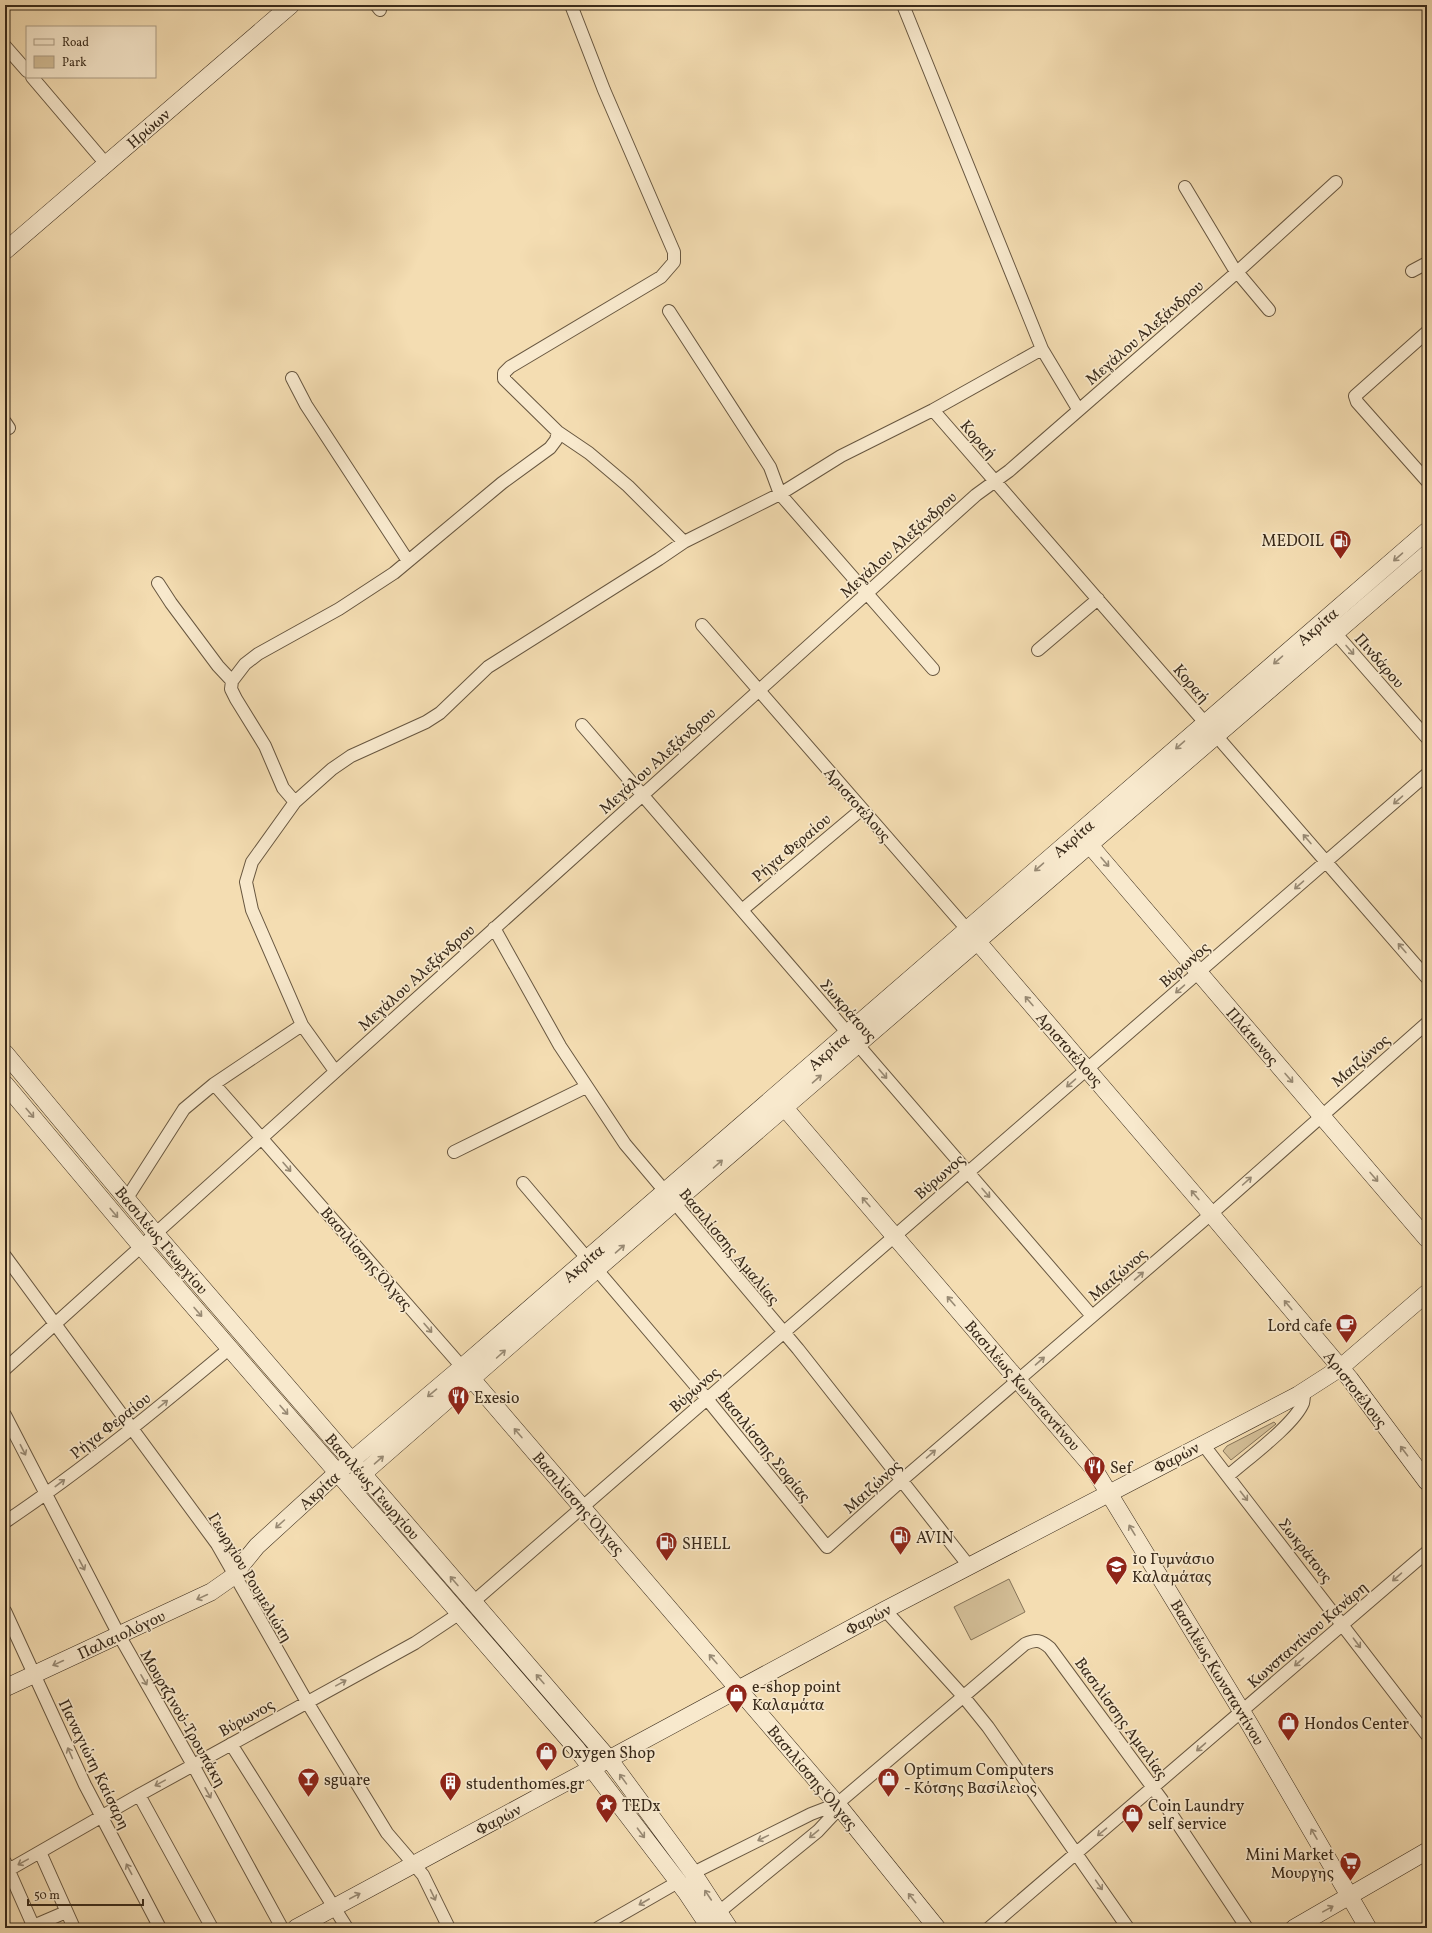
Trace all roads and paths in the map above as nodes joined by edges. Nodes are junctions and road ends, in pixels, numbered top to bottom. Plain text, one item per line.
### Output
1 (291, 5) edge
2 (571, 5) edge
3 (903, 5) edge
4 (5, 46) edge
5 (26, 71) edge
6 (33, 78) edge
7 (106, 164) junction
8 (1336, 182) dead end
9 (1185, 187) dead end
10 (5, 251) edge
11 (1427, 263) edge
12 (1412, 271) dead end
13 (1236, 273) junction
14 (1269, 310) dead end
15 (669, 311) dead end
16 (1427, 332) edge
17 (1042, 349) junction
18 (292, 378) dead end
19 (1078, 409) junction
20 (933, 410) junction
21 (558, 432) junction
22 (1427, 481) edge
23 (995, 482) junction
24 (780, 494) junction
25 (1427, 531) edge
26 (684, 542) junction
27 (1427, 554) edge
28 (408, 561) junction
29 (158, 584) dead end
30 (866, 595) junction
31 (1098, 599) junction
32 (702, 625) dead end
33 (1330, 627) junction
34 (1038, 650) dead end
35 (933, 669) dead end
36 (232, 681) junction
37 (758, 691) junction
38 (582, 725) dead end
39 (1211, 729) junction
40 (1427, 738) edge
41 (1427, 774) edge
42 (642, 795) junction
43 (295, 802) junction
44 (862, 809) junction
45 (1084, 838) junction
46 (1327, 861) junction
47 (742, 910) junction
48 (494, 928) junction
49 (972, 935) junction
50 (1199, 972) junction
51 (1427, 978) edge
52 (1427, 1023) edge
53 (302, 1025) junction
54 (852, 1039) junction
55 (5, 1053) edge
56 (1087, 1069) junction
57 (335, 1071) junction
58 (5, 1084) edge
59 (214, 1084) junction
60 (586, 1088) junction
61 (780, 1102) junction
62 (1321, 1116) junction
63 (261, 1137) junction
64 (454, 1152) dead end
65 (968, 1172) junction
66 (523, 1183) dead end
67 (127, 1198) junction
68 (668, 1198) junction
69 (1211, 1214) junction
70 (155, 1233) junction
71 (895, 1236) junction
72 (1427, 1239) edge
73 (141, 1246) junction
74 (5, 1256) edge
75 (591, 1265) junction
76 (1427, 1293) edge
77 (1092, 1316) junction
78 (55, 1324) junction
79 (784, 1333) junction
80 (230, 1348) junction
81 (5, 1368) edge
82 (1340, 1368) junction
83 (467, 1373) junction
84 (1019, 1379) junction
85 (1304, 1391) junction
86 (707, 1399) junction
87 (5, 1415) edge
88 (131, 1430) junction
89 (1202, 1443) junction
90 (351, 1461) junction
91 (338, 1472) junction
92 (363, 1474) junction
93 (1228, 1476) junction
94 (902, 1480) junction
95 (1427, 1482) edge
96 (350, 1486) junction
97 (1110, 1492) junction
98 (45, 1495) junction
99 (582, 1507) junction
100 (5, 1522) edge
101 (827, 1547) joint
102 (1427, 1552) edge
103 (969, 1566) junction
104 (234, 1575) junction
105 (466, 1608) junction
106 (885, 1610) junction
107 (5, 1611) edge
108 (1343, 1624) junction
109 (119, 1635) junction
110 (34, 1674) junction
111 (5, 1688) edge
112 (738, 1688) junction
113 (963, 1696) junction
114 (307, 1702) junction
115 (1241, 1712) junction
116 (1427, 1735) edge
117 (231, 1744) junction
118 (609, 1759) junction
119 (193, 1765) junction
120 (593, 1768) junction
121 (1154, 1788) junction
122 (139, 1795) junction
123 (837, 1804) junction
124 (100, 1816) junction
125 (1427, 1850) edge
126 (40, 1852) junction
127 (1076, 1854) junction
128 (415, 1864) junction
129 (6, 1868) edge
130 (693, 1873) junction
131 (678, 1882) junction
132 (1350, 1897) junction
133 (335, 1907) junction
134 (66, 1912) junction
135 (719, 1912) junction
136 (74, 1928) edge
137 (160, 1928) edge
138 (212, 1928) edge
139 (282, 1928) edge
140 (296, 1928) edge
141 (347, 1928) edge
142 (449, 1928) edge
143 (598, 1928) edge
144 (710, 1928) edge
145 (729, 1928) edge
146 (937, 1928) edge
147 (989, 1928) edge
148 (1128, 1928) edge
149 (1247, 1928) edge
150 (1294, 1928) edge
151 (1368, 1928) edge

1 - 7 street, Ηρώων
2 - 21 street
3 - 17 street
4 - 5 street
6 - 7 street
7 - 10 street, Ηρώων
8 - 13 street, Μεγάλου Αλεξάνδρου
9 - 13 street
11 - 12 street
13 - 14 street
13 - 19 street, Μεγάλου Αλεξάνδρου
15 - 24 street
16 - 22 street
17 - 19 street
17 - 20 street
18 - 28 street
19 - 23 street, Μεγάλου Αλεξάνδρου
20 - 23 street, Κοραή
20 - 24 street
21 - 26 street
21 - 28 street
23 - 30 street, Μεγάλου Αλεξάνδρου
23 - 31 street, Κοραή
24 - 26 street
24 - 30 street
25 -> 33 street, Ακρίτα
26 - 43 street
27 - 33 street, Ακρίτα
28 - 36 street
29 - 36 street
30 - 35 street
30 - 37 street, Μεγάλου Αλεξάνδρου
31 - 34 street
31 - 39 street, Κοραή
32 - 37 street, Αριστοτέλους
33 - 39 street, Ακρίτα
33 -> 40 street, Πινδάρου
36 - 43 street
37 - 42 street, Μεγάλου Αλεξάνδρου
37 - 44 street, Αριστοτέλους
38 - 42 street, Σωκράτους
39 - 45 street, Ακρίτα
46 -> 39 street, Κοραή
41 -> 46 street, Βύρωνος
42 - 47 street, Σωκράτους
42 - 48 street, Μεγάλου Αλεξάνδρου
43 - 53 street
44 - 47 street, Ρήγα Φεραίου
44 - 49 street, Αριστοτέλους
45 - 49 street, Ακρίτα
45 -> 50 street, Πλάτωνος
46 -> 50 street, Βύρωνος
51 -> 46 street, Κοραή
47 - 54 street, Σωκράτους
48 - 57 street, Μεγάλου Αλεξάνδρου
48 - 60 street, Βασιλίσσης Αμαλίας
49 - 54 street, Ακρίτα
56 -> 49 street, Αριστοτέλους
50 -> 56 street, Βύρωνος
50 -> 62 street, Πλάτωνος
52 - 62 street, Μαιζώνος
53 - 57 street
53 - 59 street
54 - 61 street, Ακρίτα
54 -> 65 street, Σωκράτους
55 - 67 street, Βασιλέως Γεωργίου
56 -> 65 street, Βύρωνος
69 -> 56 street, Αριστοτέλους
57 - 63 street, Μεγάλου Αλεξάνδρου
58 -> 73 street, Βασιλέως Γεωργίου
59 - 63 street, Βασιλίσσης Όλγας
59 - 67 street
60 - 64 street
60 - 68 street, Βασιλίσσης Αμαλίας
61 - 68 street, Ακρίτα
71 -> 61 street, Βασιλέως Κωνσταντίνου
69 -> 62 street, Μαιζώνος
62 -> 72 street, Πλάτωνος
63 - 70 street, Μεγάλου Αλεξάνδρου
63 -> 83 street, Βασιλίσσης Όλγας
65 - 71 street, Βύρωνος
65 -> 77 street, Σωκράτους
66 - 75 street, Βασιλίσσης Σοφίας
67 - 70 street, Βασιλέως Γεωργίου
68 - 75 street, Ακρίτα
68 - 79 street, Βασιλίσσης Αμαλίας
77 -> 69 street, Μαιζώνος
82 -> 69 street, Αριστοτέλους
70 - 73 street, Μεγάλου Αλεξάνδρου
70 - 90 street, Βασιλέως Γεωργίου
71 - 79 street, Βύρωνος
84 -> 71 street, Βασιλέως Κωνσταντίνου
73 - 78 street, Μεγάλου Αλεξάνδρου
73 -> 80 street, Βασιλέως Γεωργίου
74 - 78 street, Γεωργίου Ρουμελιώτη
75 - 83 street, Ακρίτα
75 - 86 street, Βασιλίσσης Σοφίας
76 - 82 street, Φαρών
84 -> 77 street, Μαιζώνος
78 - 81 street, Μεγάλου Αλεξάνδρου
78 - 88 street, Γεωργίου Ρουμελιώτη
79 - 86 street, Βύρωνος
79 - 94 street, Βασιλίσσης Αμαλίας
88 -> 80 street, Ρήγα Φεραίου
80 -> 91 street, Βασιλέως Γεωργίου
82 - 85 street, Φαρών
95 -> 82 street, Αριστοτέλους
83 -> 90 street, Ακρίτα
92 -> 83 street, Ακρίτα
99 -> 83 street, Βασιλίσσης Όλγας
94 -> 84 street, Μαιζώνος
84 - 97 street, Βασιλέως Κωνσταντίνου
85 - 89 street, Φαρών
85 - 93 street
86 - 99 street, Βύρωνος
86 - 101 street, Βασιλίσσης Σοφίας
87 -> 98 street, Μουρτζινού-Τρουπάκη
98 -> 88 street, Ρήγα Φεραίου
88 - 104 street, Γεωργίου Ρουμελιώτη
89 - 93 street, Σωκράτους
89 - 97 street, Φαρών
90 - 91 street, Ακρίτα
90 - 92 street, Βασιλέως Γεωργίου
91 - 96 street, Βασιλέως Γεωργίου
91 -> 104 street, Ακρίτα
92 - 96 street, Ακρίτα
105 -> 92 street, Βασιλέως Γεωργίου
93 -> 108 street, Σωκράτους
94 - 101 street, Μαιζώνος
94 - 103 street, Βασιλίσσης Αμαλίας
96 - 105 street, Βασιλέως Γεωργίου
97 - 103 street, Φαρών
115 -> 97 street, Βασιλέως Κωνσταντίνου
98 - 100 street, Ρήγα Φεραίου
98 -> 109 street, Μουρτζινού-Τρουπάκη
99 - 105 street, Βύρωνος
112 -> 99 street, Βασιλίσσης Όλγας
102 -> 108 street, Κωνσταντίνου Κανάρη
103 - 106 street, Φαρών
104 -> 109 street, Παλαιολόγου
104 - 114 street, Γεωργίου Ρουμελιώτη
114 -> 105 street, Βύρωνος
118 -> 105 street, Βασιλέως Γεωργίου
105 - 120 street, Βασιλέως Γεωργίου
106 - 112 street, Φαρών
106 - 113 street
107 - 110 street, Παναγιώτη Καίσαρη
108 -> 115 street, Κωνσταντίνου Κανάρη
108 -> 116 street, Σωκράτους
109 -> 110 street, Παλαιολόγου
109 -> 119 street, Μουρτζινού-Τρουπάκη
110 - 111 street, Παλαιολόγου
124 -> 110 street, Παναγιώτη Καίσαρη
112 - 118 street, Φαρών
112 - 123 street, Βασιλίσσης Όλγας
113 - 121 street, Βασιλίσσης Αμαλίας
113 - 123 street
113 - 127 street
114 - 117 street, Βύρωνος
114 - 128 street, Γεωργίου Ρουμελιώτη
115 -> 121 street, Κωνσταντίνου Κανάρη
132 -> 115 street, Βασιλέως Κωνσταντίνου
117 - 119 street, Βύρωνος
117 - 133 street
118 - 120 street, Φαρών
130 -> 118 street, Βασιλέως Γεωργίου
119 -> 122 street, Βύρωνος
119 -> 139 street, Μουρτζινού-Τρουπάκη
120 - 128 street, Φαρών
120 -> 131 street, Βασιλέως Γεωργίου
121 -> 127 street, Κωνσταντίνου Κανάρη
121 - 149 street, Βασιλίσσης Αμαλίας
122 - 124 street, Βύρωνος
122 - 138 street
123 -> 130 street
123 -> 135 street
146 -> 123 street, Βασιλίσσης Όλγας
124 - 126 street, Βύρωνος
137 -> 124 street, Παναγιώτη Καίσαρη
125 - 132 street
126 -> 129 street, Βύρωνος
126 - 134 street
127 - 147 street, Κωνσταντίνου Κανάρη
127 -> 148 street
133 -> 128 street, Φαρών
128 -> 142 street, Γεωργίου Ρουμελιώτη
129 - 134 street
135 -> 130 street, Βασιλέως Γεωργίου
131 -> 143 street
131 - 144 street, Βασιλέως Γεωργίου
150 -> 132 street
132 - 151 street, Βασιλέως Κωνσταντίνου
133 - 140 street, Φαρών
133 - 141 street
134 - 136 street
135 - 145 street, Βασιλέως Γεωργίου

